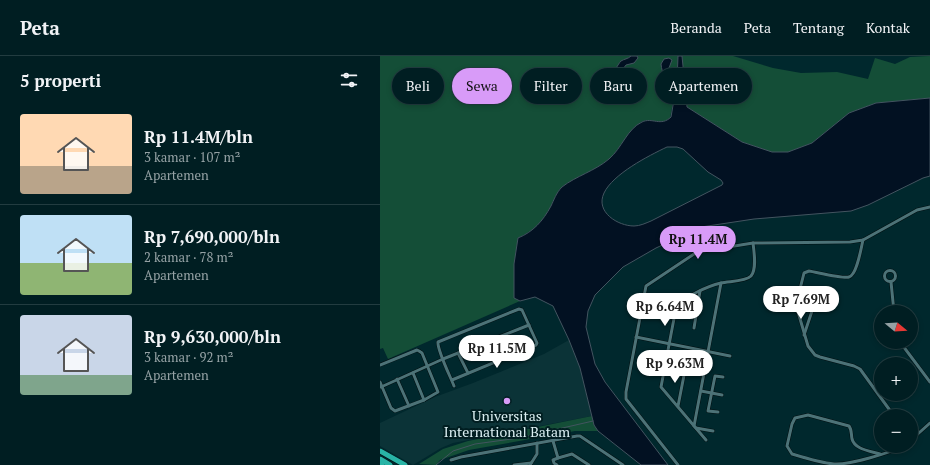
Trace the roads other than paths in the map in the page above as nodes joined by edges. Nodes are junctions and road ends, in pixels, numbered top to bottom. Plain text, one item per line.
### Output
1 (930, 207) edge
2 (863, 240) junction
3 (753, 243) junction
4 (891, 282) dead end
5 (721, 283) junction
6 (700, 291) junction
7 (796, 305) junction
8 (893, 305) edge
9 (529, 325) junction
10 (694, 328) dead end
11 (804, 336) junction
12 (636, 337) junction
13 (670, 344) junction
14 (905, 349) edge
15 (458, 352) junction
16 (709, 352) junction
17 (730, 356) dead end
18 (443, 359) junction
19 (380, 365) edge
20 (686, 365) dead end
21 (427, 366) junction
22 (413, 373) junction
23 (468, 373) junction
24 (723, 378) dead end
25 (397, 379) junction
26 (452, 380) junction
27 (380, 382) edge
28 (930, 382) edge
29 (454, 386) dead end
30 (381, 387) edge
31 (701, 391) junction
32 (712, 393) junction
33 (722, 395) dead end
34 (424, 400) junction
35 (409, 406) junction
36 (678, 406) junction
37 (889, 409) edge
38 (718, 412) dead end
39 (930, 423) edge
40 (695, 427) junction
41 (713, 431) dead end
42 (918, 434) edge
43 (554, 440) junction
44 (706, 440) dead end
45 (537, 443) junction
46 (380, 451) edge
47 (883, 453) edge
48 (880, 454) junction
49 (558, 458) junction
50 (380, 459) edge
51 (451, 460) dead end
52 (530, 464) edge
53 (390, 465) edge
54 (405, 465) edge
55 (514, 465) edge
56 (557, 465) edge
57 (589, 465) edge
58 (623, 465) edge
59 (678, 465) edge

1 - 2 street
2 - 3 street
2 - 7 street
3 - 5 street
3 - 12 street
4 - 8 street
5 - 6 street
5 - 16 street
6 - 10 street
6 - 13 street
7 - 11 street
7 - 11 street
9 - 15 street
9 - 18 street
9 - 23 street
11 - 37 street
12 - 13 street
12 - 59 street
13 - 16 street
13 - 36 street
14 - 28 street
15 - 18 street
15 - 23 street
16 - 17 street
16 - 31 street
18 - 21 street
18 - 26 street
19 - 21 street
20 - 36 street
21 - 22 street
21 - 34 street
22 - 25 street
22 - 34 street
23 - 26 street
24 - 32 street
25 - 30 street
25 - 35 street
26 - 29 street
27 - 30 street
30 - 35 street
31 - 32 street
31 - 40 street
32 - 33 street
32 - 38 street
34 - 35 street
36 - 40 street
39 - 42 street
40 - 41 street
40 - 44 street
43 - 45 street
43 - 49 street
43 - 58 street
45 - 51 street
45 - 52 street
46 - 54 highway
47 - 48 street
48 - 48 street
49 - 56 street
49 - 57 street
50 - 53 highway
52 - 55 street

